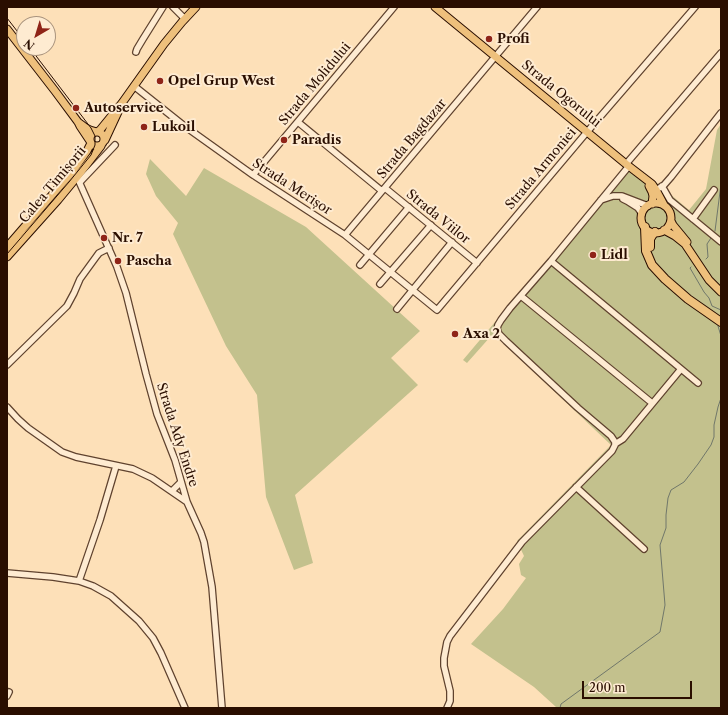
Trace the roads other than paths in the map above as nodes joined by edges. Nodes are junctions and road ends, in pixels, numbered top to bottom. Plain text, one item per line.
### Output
1 (163, 7) edge
2 (173, 7) edge
3 (196, 7) edge
4 (394, 7) edge
5 (435, 7) edge
6 (537, 7) edge
7 (695, 7) edge
8 (185, 19) junction
9 (7, 29) edge
10 (136, 52) dead end
11 (721, 53) edge
12 (496, 56) junction
13 (134, 86) junction
14 (122, 103) junction
15 (721, 113) edge
16 (78, 122) junction
17 (298, 122) junction
18 (97, 132) junction
19 (587, 132) junction
20 (90, 142) junction
21 (103, 143) junction
22 (115, 145) dead end
23 (629, 165) junction
24 (252, 175) junction
25 (78, 179) junction
26 (659, 188) junction
27 (384, 189) junction
28 (714, 190) dead end
29 (609, 198) junction
30 (601, 200) junction
31 (650, 205) junction
32 (664, 205) junction
33 (409, 207) junction
34 (642, 214) junction
35 (692, 219) junction
36 (671, 221) junction
37 (430, 225) junction
38 (645, 227) junction
39 (659, 231) junction
40 (345, 235) junction
41 (452, 242) junction
42 (721, 242) edge
43 (8, 244) edge
44 (109, 248) junction
45 (368, 255) junction
46 (7, 257) edge
47 (551, 261) junction
48 (477, 263) junction
49 (360, 265) dead end
50 (391, 272) junction
51 (704, 272) junction
52 (380, 284) dead end
53 (413, 290) junction
54 (679, 290) junction
55 (721, 292) edge
56 (521, 296) junction
57 (397, 309) dead end
58 (437, 310) joint
59 (721, 320) edge
60 (7, 365) edge
61 (681, 369) junction
62 (698, 383) dead end
63 (652, 404) junction
64 (7, 407) edge
65 (615, 444) junction
66 (116, 466) junction
67 (182, 482) junction
68 (576, 487) junction
69 (172, 491) junction
70 (187, 502) junction
71 (644, 549) dead end
72 (7, 573) edge
73 (79, 581) junction
74 (185, 708) edge
75 (222, 708) edge
76 (447, 708) edge

1 - 10 street
2 - 8 street
3 - 8 main road, Calea Timișorii
4 - 17 street, Strada Molidului
5 - 12 main road, Strada Ogorului
6 - 12 street, Strada Bagdazar
7 - 19 street, Strada Armoniei
8 - 13 main road, Calea Timișorii
9 - 16 main road
11 - 23 street
12 - 19 main road, Strada Ogorului
12 - 27 street, Strada Bagdazar
13 - 14 main road, Calea Timișorii
13 - 24 street, Strada Merișor
14 - 18 main road, Calea Timișorii
14 - 21 main road, Calea Timișorii
15 - 26 street
16 - 18 main road
16 - 20 main road
17 - 24 street, Strada Molidului
17 - 27 street, Strada Viilor
18 - 20 main road
18 - 21 main road
19 - 23 main road, Strada Ogorului
19 - 48 street, Strada Armoniei
20 - 21 main road
20 - 43 main road, Calea Timișorii
21 - 25 main road, Calea Timișorii
22 - 25 street
23 - 26 main road, Strada Ogorului
23 - 30 street
23 - 31 main road, Strada Ogorului
24 - 40 street, Strada Merișor
25 - 44 street, Strada Ady Endre
25 - 46 main road, Calea Timișorii
26 - 32 main road, Strada Ogorului
26 - 35 street
27 - 33 street, Strada Viilor
27 - 40 street, Strada Bagdazar
28 - 35 street
29 - 30 street
29 - 31 street
29 - 34 street
30 - 47 street
31 - 32 main road
31 - 34 main road
32 - 36 main road
33 - 37 street, Strada Viilor
33 - 45 street
34 - 38 main road
35 - 42 street
36 - 39 main road
36 - 51 main road
37 - 41 street, Strada Viilor
37 - 50 street
38 - 39 main road
38 - 54 highway
39 - 51 main road
39 - 54 highway
40 - 45 street, Strada Merișor
41 - 48 street, Strada Viilor
41 - 53 street
44 - 60 street
44 - 67 street, Strada Ady Endre
45 - 49 street
45 - 50 street, Strada Merișor
47 - 56 street
47 - 61 street
48 - 58 street, Strada Armoniei
50 - 52 street
50 - 53 street, Strada Merișor
51 - 55 main road
53 - 57 street
53 - 58 street, Strada Merișor
54 - 59 highway
56 - 63 street
56 - 65 street
61 - 62 street
61 - 63 street
63 - 65 street
64 - 66 street
65 - 68 street
66 - 69 street
66 - 73 street
67 - 69 street
67 - 70 street, Strada Ady Endre
68 - 71 street
68 - 76 street
69 - 70 street
70 - 75 street, Strada Ady Endre
72 - 73 street
73 - 74 street

